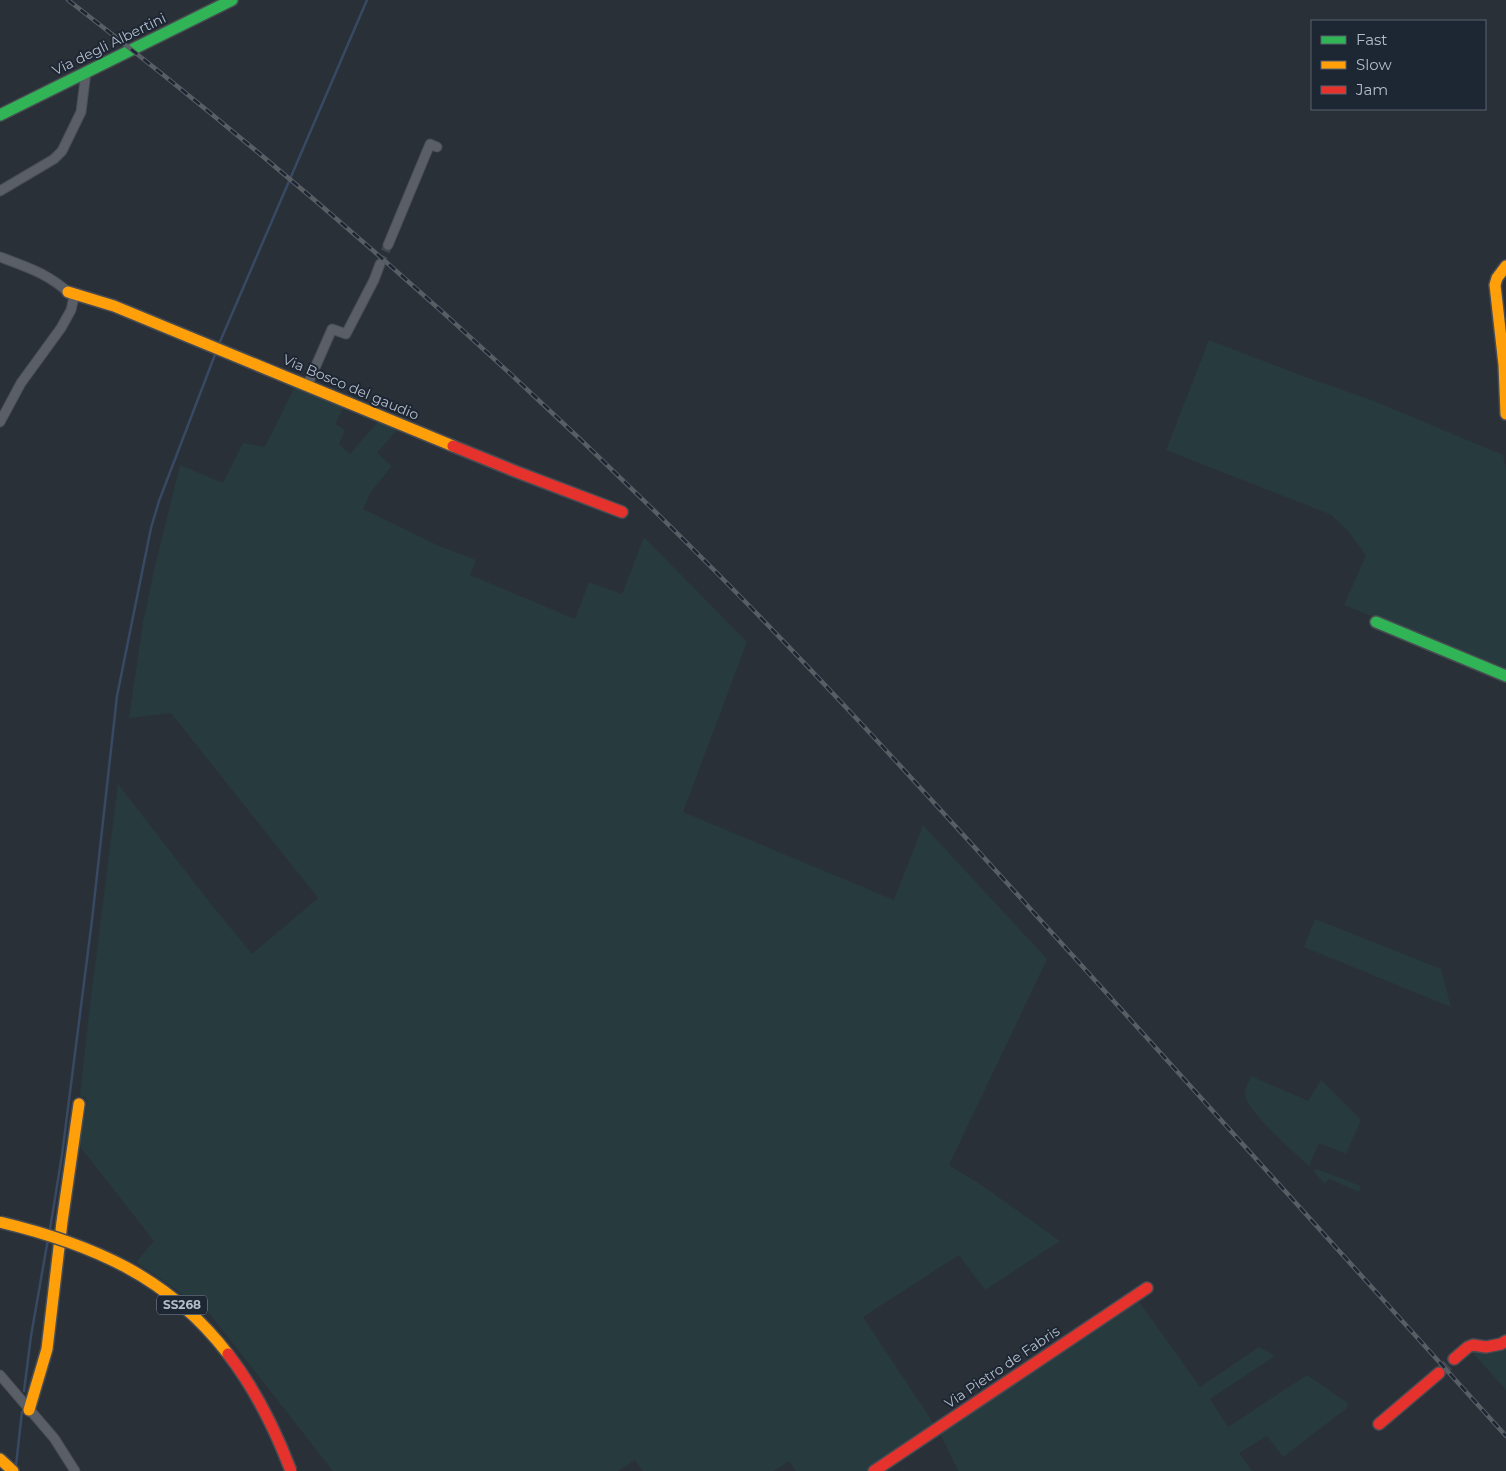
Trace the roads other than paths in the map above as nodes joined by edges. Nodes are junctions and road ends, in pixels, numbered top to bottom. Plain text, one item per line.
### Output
1 (232, 0) edge
2 (86, 72) junction
3 (0, 115) edge
4 (437, 147) dead end
5 (0, 191) edge
6 (388, 245) tunnel mouth
7 (0, 257) edge
8 (380, 264) tunnel mouth
9 (1506, 266) edge
10 (68, 292) junction
11 (307, 386) junction
12 (1506, 414) edge
13 (0, 422) edge
14 (622, 512) dead end
15 (1376, 622) dead end
16 (1506, 676) edge
17 (79, 1104) dead end
18 (0, 1222) edge
19 (1147, 1288) dead end
20 (1506, 1341) edge
21 (1454, 1359) tunnel mouth
22 (1439, 1373) tunnel mouth
23 (0, 1375) edge
24 (29, 1410) junction
25 (1379, 1424) dead end
26 (75, 1471) edge
27 (291, 1471) edge
28 (874, 1471) edge

1 - 2 main road, Via degli Albertini
2 - 3 main road, Via degli Albertini
2 - 5 street
4 - 6 street
7 - 10 street
8 - 11 street
9 - 12 main road
10 - 11 main road, Via Bosco del gaudio
10 - 13 street
11 - 14 main road, Via Bosco del gaudio
15 - 16 main road
17 - 24 main road
18 - 27 main road, SS268, bridge
19 - 28 main road, Via Pietro de Fabris
20 - 21 main road
22 - 25 main road
23 - 24 street
24 - 26 street

